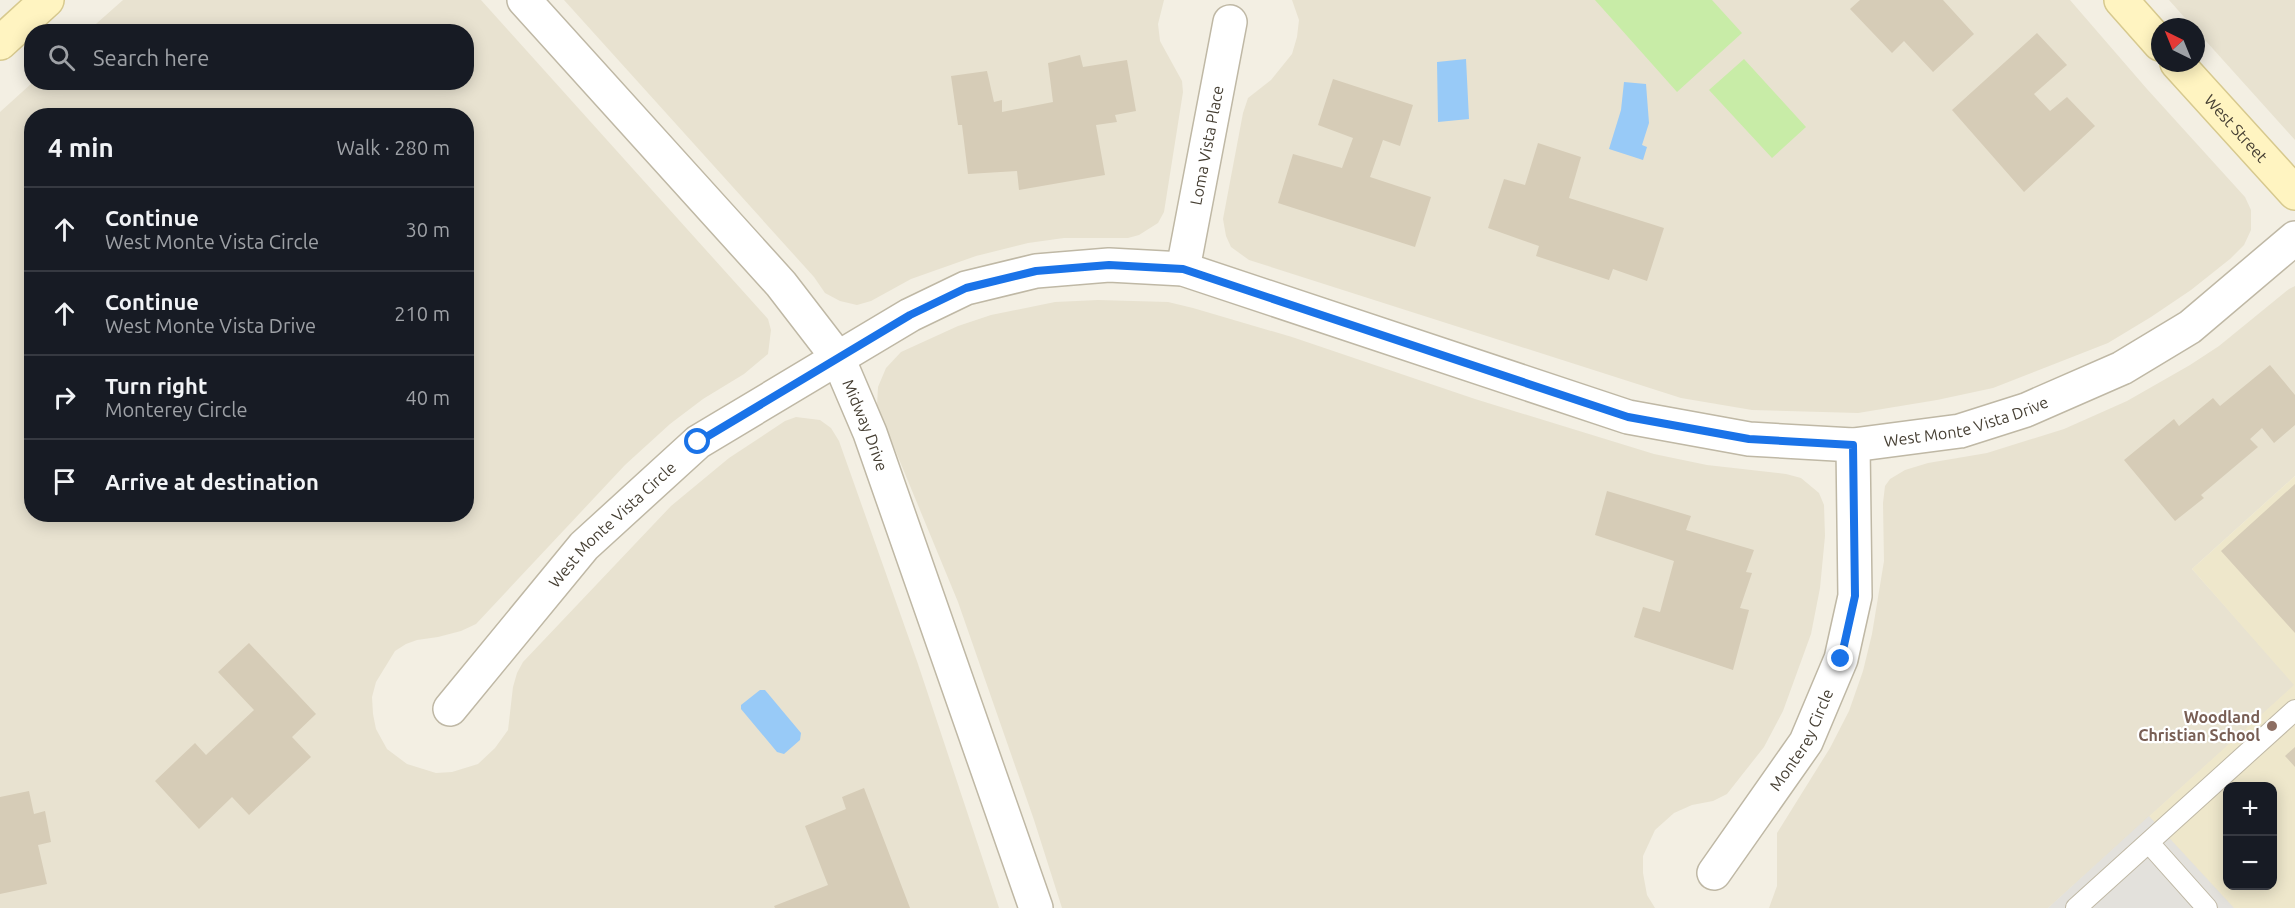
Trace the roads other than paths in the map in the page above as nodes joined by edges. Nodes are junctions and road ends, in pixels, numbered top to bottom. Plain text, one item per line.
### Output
1 (47, 0) edge
2 (524, 0) edge
3 (2121, 0) edge
4 (1230, 22) dead end
5 (2151, 34) edge
6 (0, 43) edge
7 (2185, 72) edge
8 (2295, 194) edge
9 (2295, 238) edge
10 (1183, 269) junction
11 (838, 358) junction
12 (1853, 445) junction
13 (450, 709) dead end
14 (2295, 710) edge
15 (2149, 843) junction
16 (1714, 873) dead end
17 (1036, 908) edge
18 (2076, 908) edge
19 (2207, 908) edge

1 - 6 street
2 - 11 street, Midway Drive
3 - 5 street
4 - 10 street, Loma Vista Place
7 - 8 street, West Street
9 - 12 street, West Monte Vista Drive
10 - 11 street, West Monte Vista Drive
10 - 12 street, West Monte Vista Drive
11 - 13 street, West Monte Vista Circle
11 - 17 street, Midway Drive
12 - 16 street, Monterey Circle
14 - 15 lane
15 - 18 lane
15 - 19 lane

